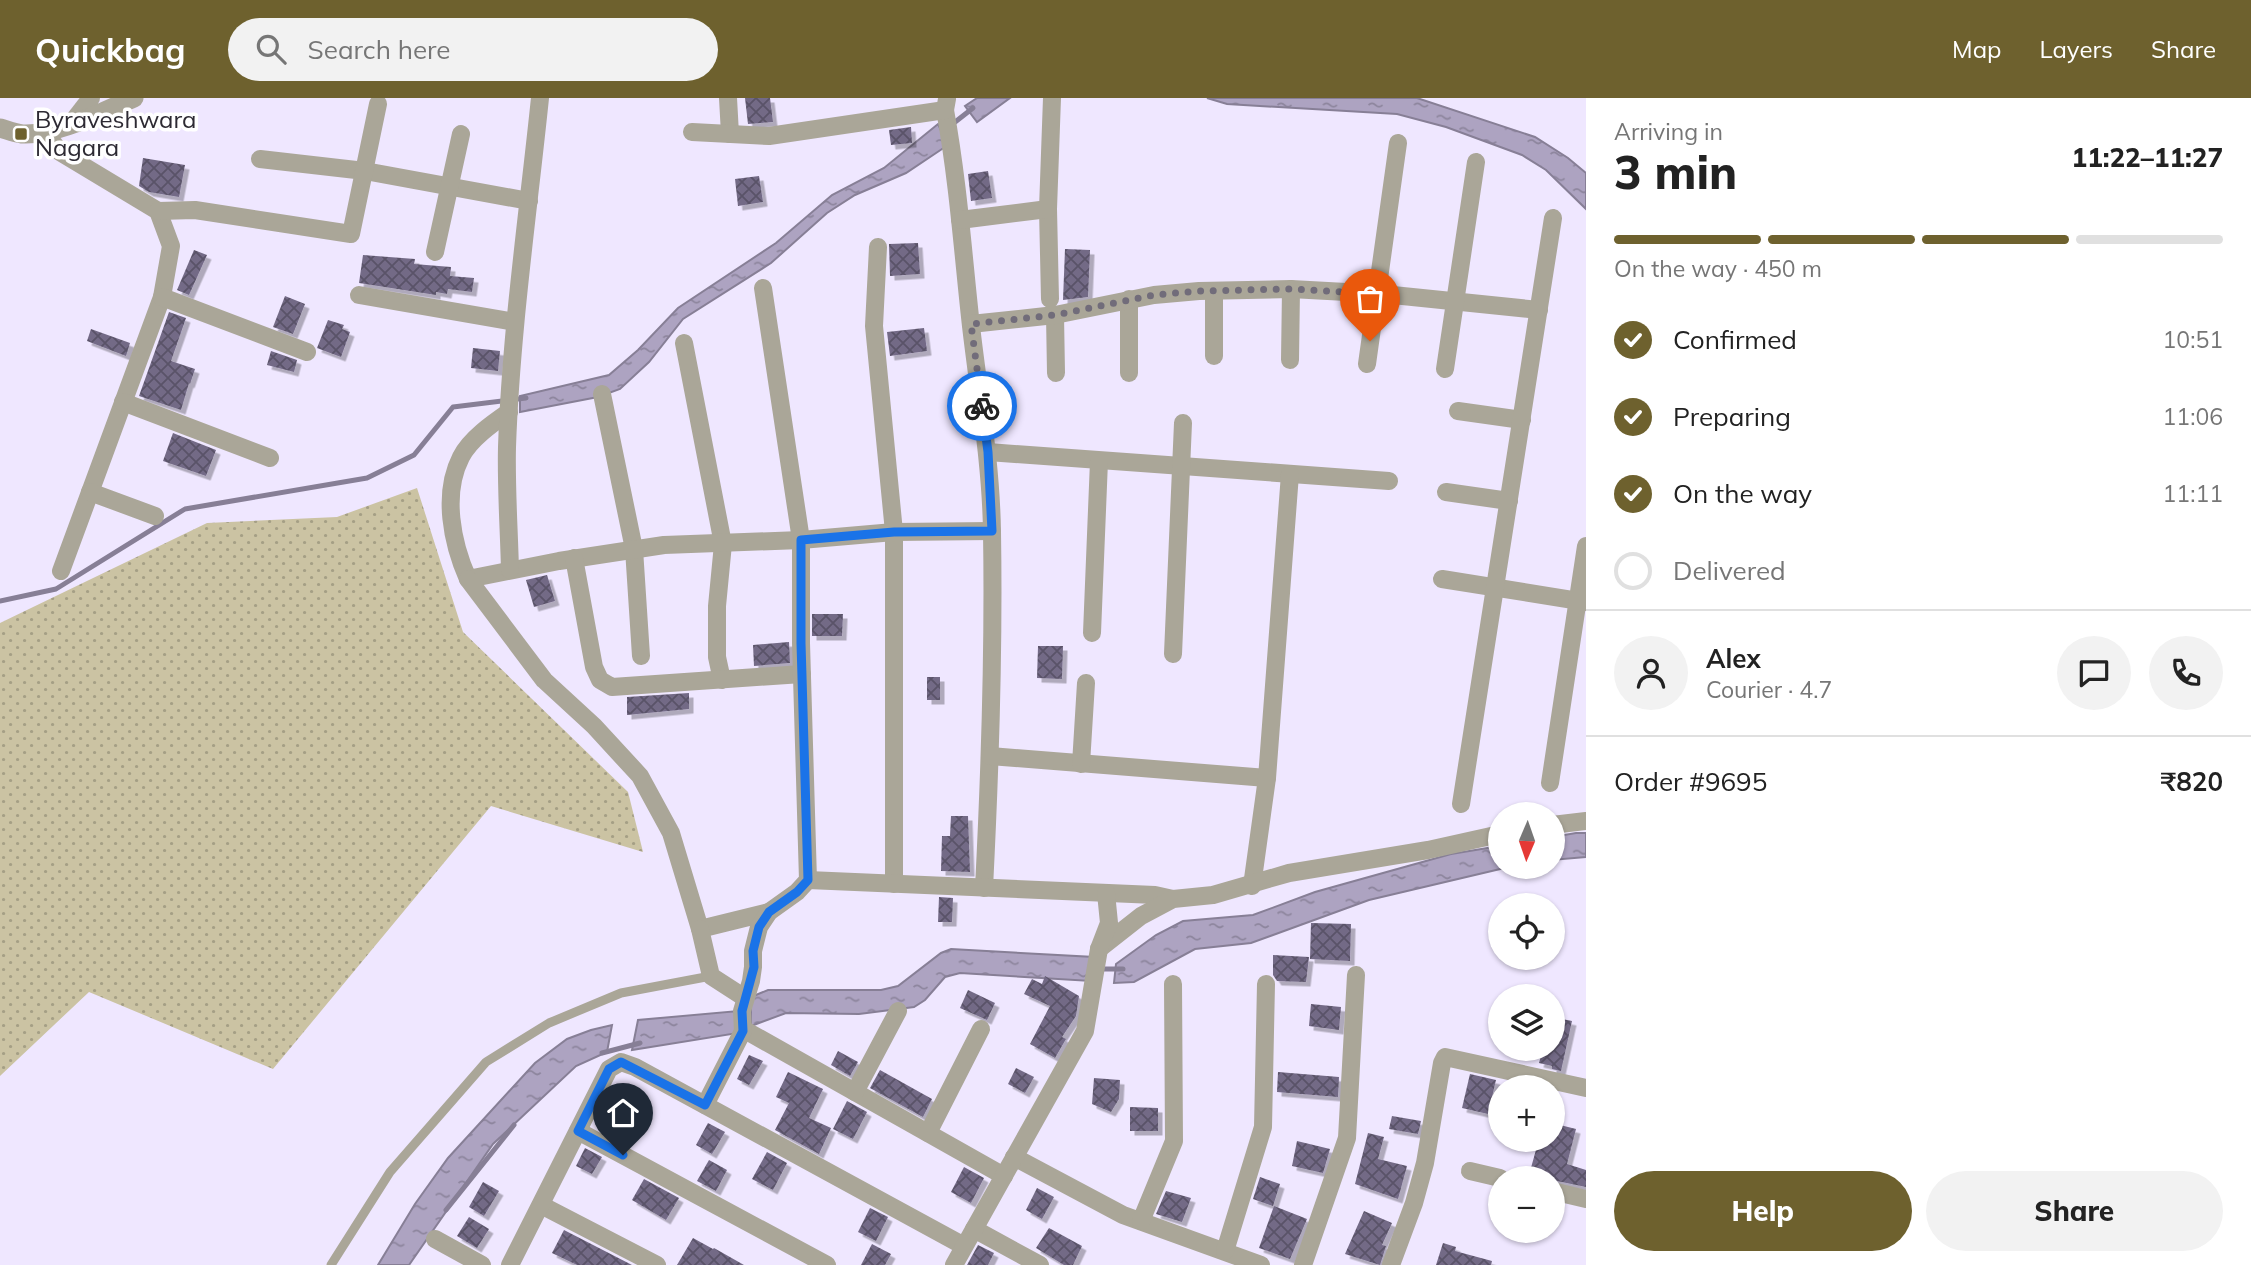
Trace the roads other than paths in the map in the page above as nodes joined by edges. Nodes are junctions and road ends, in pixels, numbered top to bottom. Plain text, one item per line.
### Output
1 (91, 98) edge
2 (134, 98) edge
3 (540, 98) edge
4 (728, 98) edge
5 (1052, 98) edge
6 (378, 104) dead end
7 (947, 114) edge
8 (70, 125) junction
9 (0, 128) edge
10 (44, 131) junction
11 (692, 132) dead end
12 (461, 134) dead end
13 (730, 134) junction
14 (1398, 143) dead end
15 (260, 159) dead end
16 (1476, 162) dead end
17 (365, 171) junction
18 (449, 186) junction
19 (528, 201) junction
20 (1048, 209) junction
21 (158, 211) junction
22 (1553, 218) dead end
23 (960, 220) junction
24 (877, 247) dead end
25 (435, 252) dead end
26 (763, 288) dead end
27 (1291, 289) junction
28 (1214, 291) junction
29 (1377, 294) junction
30 (359, 295) dead end
31 (162, 297) junction
32 (1129, 299) junction
33 (1454, 301) junction
34 (1053, 307) junction
35 (1539, 310) junction
36 (515, 322) junction
37 (971, 324) junction
38 (684, 343) dead end
39 (307, 352) dead end
40 (1214, 356) dead end
41 (1290, 360) dead end
42 (1367, 364) dead end
43 (1445, 369) dead end
44 (1056, 373) dead end
45 (1129, 373) dead end
46 (602, 394) dead end
47 (510, 399) junction
48 (123, 402) junction
49 (1458, 411) dead end
50 (1522, 420) junction
51 (1183, 423) dead end
52 (988, 452) junction
53 (270, 458) dead end
54 (1098, 461) junction
55 (1180, 466) junction
56 (1290, 474) junction
57 (1389, 481) dead end
58 (90, 492) junction
59 (1446, 492) dead end
60 (1509, 501) junction
61 (155, 516) dead end
62 (992, 531) junction
63 (894, 532) junction
64 (801, 540) junction
65 (723, 544) junction
66 (1586, 546) edge
67 (634, 549) junction
68 (574, 558) junction
69 (510, 570) junction
70 (61, 571) dead end
71 (468, 579) junction
72 (1442, 579) dead end
73 (1496, 587) junction
74 (1582, 601) edge
75 (1092, 633) dead end
76 (1173, 654) dead end
77 (641, 656) dead end
78 (802, 674) junction
79 (722, 680) junction
80 (1086, 683) dead end
81 (990, 756) junction
82 (1080, 764) junction
83 (1267, 778) junction
84 (1550, 783) dead end
85 (1461, 804) dead end
86 (1586, 821) edge
87 (1565, 823) edge
88 (1488, 837) edge
89 (808, 880) junction
90 (894, 884) junction
91 (1252, 886) junction
92 (984, 888) junction
93 (1106, 893) junction
94 (1173, 899) junction
95 (769, 912) junction
96 (700, 929) junction
97 (1099, 950) junction
98 (1356, 975) dead end
99 (711, 976) junction
100 (1172, 984) dead end
101 (1266, 984) dead end
102 (898, 1011) dead end
103 (743, 1016) junction
104 (981, 1029) dead end
105 (1586, 1088) edge
106 (855, 1092) junction
107 (705, 1105) junction
108 (578, 1131) junction
109 (928, 1133) junction
110 (1014, 1157) junction
111 (1470, 1171) dead end
112 (1004, 1175) junction
113 (1488, 1175) edge
114 (1565, 1194) edge
115 (1586, 1199) edge
116 (541, 1205) junction
117 (1141, 1221) junction
118 (974, 1229) junction
119 (435, 1239) dead end
120 (964, 1246) junction
121 (1225, 1251) junction
122 (331, 1265) edge
123 (482, 1265) edge
124 (510, 1265) edge
125 (657, 1265) edge
126 (827, 1265) edge
127 (954, 1265) edge
128 (1040, 1265) edge
129 (1261, 1265) edge
130 (1303, 1265) edge
131 (1391, 1265) edge

1 - 8 street
2 - 8 street
3 - 19 street
4 - 13 street
5 - 20 street
6 - 17 street
7 - 13 street
7 - 23 street
8 - 10 street
9 - 10 street
10 - 21 street
11 - 13 street
12 - 18 street
14 - 29 street
15 - 17 street
16 - 33 street
17 - 18 street
17 - 21 street
18 - 19 street
18 - 25 street
19 - 36 street
20 - 23 street
20 - 34 street
21 - 31 street
22 - 35 street
23 - 37 street
24 - 63 street
26 - 64 street
27 - 28 street
27 - 29 street
27 - 41 street
28 - 32 street
28 - 40 street
29 - 33 street
29 - 42 street
30 - 36 street
31 - 39 street
31 - 48 street
32 - 34 street
32 - 45 street
33 - 35 street
33 - 43 street
34 - 37 street
34 - 44 street
35 - 50 street
36 - 47 street
37 - 52 street
38 - 65 street
46 - 67 street
47 - 69 street
47 - 71 street
48 - 53 street
48 - 58 street
49 - 50 street
50 - 60 street
51 - 55 street
52 - 54 street
52 - 62 street
54 - 55 street
54 - 75 street
55 - 56 street
55 - 76 street
56 - 57 street
56 - 83 street
58 - 61 street
58 - 70 street
59 - 60 street
60 - 73 street
62 - 63 street
62 - 81 street
63 - 64 street
63 - 90 street
64 - 65 street
64 - 78 street
65 - 67 street
65 - 79 street
66 - 74 street
67 - 68 street
67 - 77 street
68 - 69 street
68 - 79 street
69 - 71 street
71 - 96 street
72 - 73 street
73 - 74 street
73 - 85 street
74 - 84 street
78 - 79 street
78 - 89 street
80 - 82 street
81 - 82 street
81 - 92 street
82 - 83 street
83 - 91 street
86 - 87 street
88 - 91 street
89 - 90 street
89 - 95 street
90 - 92 street
91 - 94 street
92 - 93 street
93 - 94 street
93 - 97 street
94 - 97 street
95 - 96 street
95 - 103 street
96 - 99 street
97 - 110 street
98 - 130 street
99 - 103 street
99 - 122 lane
100 - 117 street
101 - 121 street
102 - 106 street
103 - 106 street
103 - 107 street
104 - 109 street
105 - 131 street
106 - 109 street
107 - 108 street
107 - 120 street
108 - 116 street
108 - 126 street
109 - 112 street
110 - 112 street
110 - 117 street
111 - 113 street
112 - 118 street
114 - 115 street
116 - 124 street
116 - 125 street
117 - 121 street
118 - 120 street
118 - 128 street
119 - 123 street
120 - 127 street
121 - 129 street

